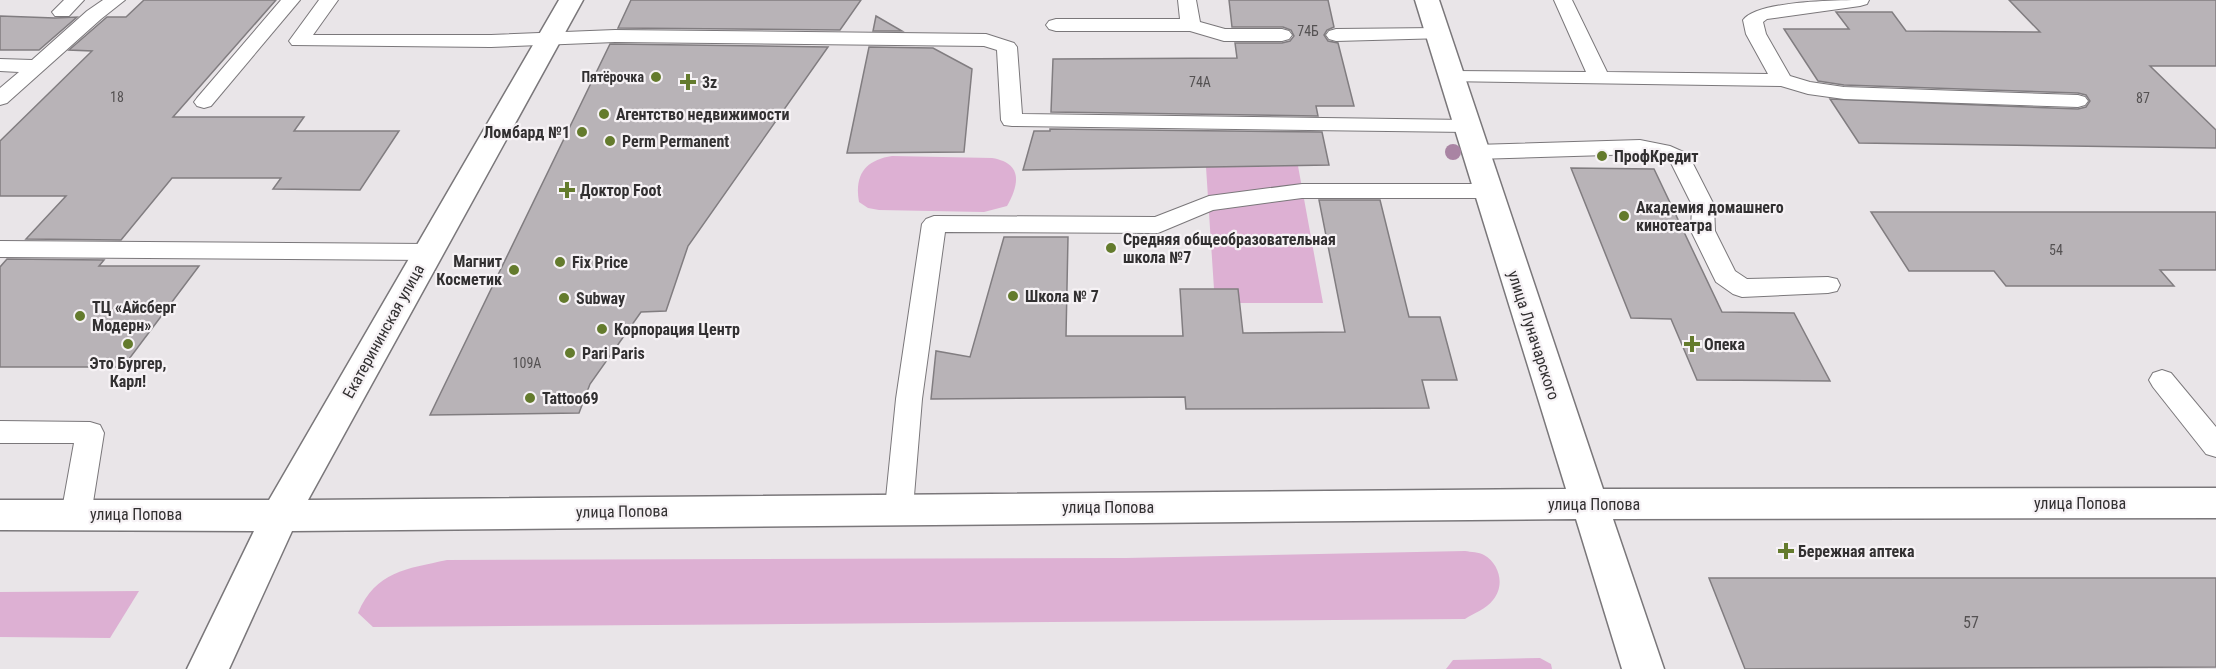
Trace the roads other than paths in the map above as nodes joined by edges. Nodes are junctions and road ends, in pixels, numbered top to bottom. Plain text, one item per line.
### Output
1 (116, 0) edge
2 (291, 0) edge
3 (329, 0) edge
4 (571, 0) edge
5 (1187, 0) edge
6 (1427, 0) edge
7 (1563, 0) edge
8 (1860, 0) edge
9 (1056, 25) dead end
10 (1191, 25) junction
11 (1438, 34) junction
12 (1282, 35) dead end
13 (1336, 35) dead end
14 (550, 37) junction
15 (0, 65) edge
16 (37, 66) junction
17 (1451, 77) junction
18 (1599, 78) junction
19 (1782, 80) junction
20 (0, 99) edge
21 (2078, 100) dead end
22 (204, 102) dead end
23 (1471, 139) junction
24 (1488, 191) junction
25 (0, 249) edge
26 (428, 252) junction
27 (1828, 285) dead end
28 (2162, 380) dead end
29 (0, 432) edge
30 (2216, 446) edge
31 (2216, 503) edge
32 (1589, 504) junction
33 (899, 508) junction
34 (0, 515) edge
35 (75, 515) junction
36 (280, 516) junction
37 (208, 669) edge
38 (1643, 669) edge

1 - 16 lane
2 - 22 lane
3 - 14 lane
4 - 14 main road, Екатерининская улица
5 - 10 lane
6 - 11 main road, улица Луначарского
7 - 18 lane
8 - 19 lane
9 - 10 lane
10 - 12 lane
11 - 13 lane
11 - 17 main road, улица Луначарского
14 - 23 lane
14 - 26 main road, Екатерининская улица
15 - 16 lane
16 - 20 lane
17 - 18 lane
17 - 23 main road, улица Луначарского
18 - 19 lane
19 - 21 lane
23 - 24 main road, улица Луначарского
23 - 27 lane
24 - 32 main road, улица Луначарского
24 - 33 lane
25 - 26 lane
26 - 36 main road, Екатерининская улица
28 - 30 lane
29 - 35 lane
31 - 32 main road, улица Попова
32 - 33 main road, улица Попова
32 - 38 main road, улица Луначарского
33 - 36 main road, улица Попова
34 - 35 main road, улица Попова
35 - 36 main road, улица Попова
36 - 37 main road, Екатерининская улица

